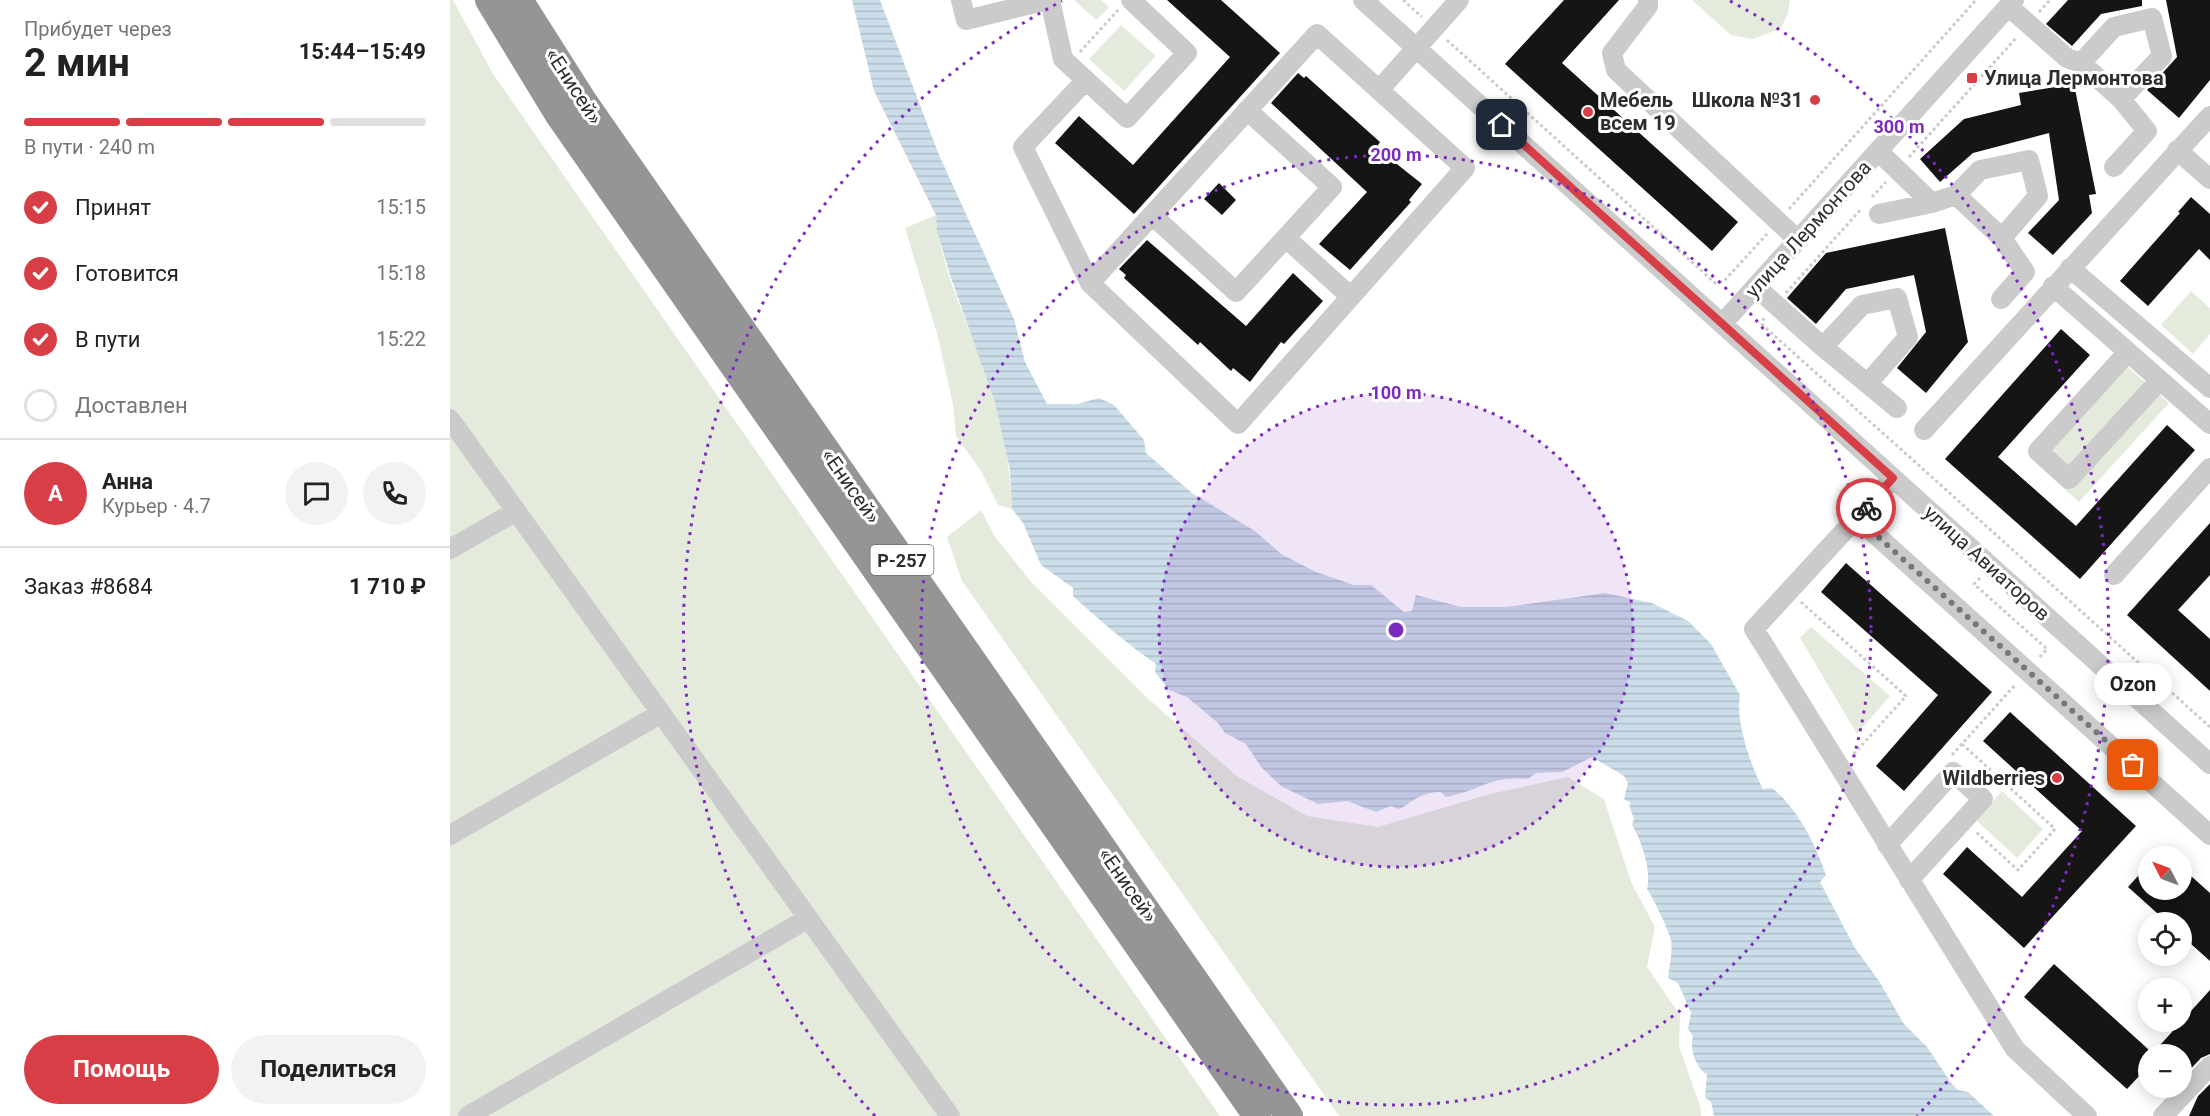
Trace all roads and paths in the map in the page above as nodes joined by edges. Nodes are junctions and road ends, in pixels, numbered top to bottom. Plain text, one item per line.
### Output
1 (489, 0) edge
2 (519, 0) edge
3 (962, 0) edge
4 (1049, 0) edge
5 (1363, 0) edge
6 (1403, 0) edge
7 (1459, 0) edge
8 (1648, 0) edge
9 (1976, 0) edge
10 (2011, 3) edge
11 (1125, 4) edge
12 (1435, 28) junction
13 (1417, 48) junction
14 (2082, 63) junction
15 (1069, 64) junction
16 (1086, 80) junction
17 (1379, 90) junction
18 (2121, 99) junction
19 (1247, 111) junction
20 (2210, 116) edge
21 (2177, 150) junction
22 (1878, 151) junction
23 (2114, 167) dead end
24 (2210, 178) edge
25 (1956, 195) junction
26 (1932, 203) junction
27 (1879, 214) dead end
28 (1152, 216) junction
29 (1778, 222) junction
30 (1286, 238) junction
31 (2001, 238) junction
32 (1798, 240) junction
33 (2070, 268) junction
34 (1090, 284) junction
35 (2053, 286) junction
36 (1756, 287) junction
37 (1351, 297) junction
38 (2001, 299) dead end
39 (1762, 320) dead end
40 (1722, 324) junction
41 (1823, 347) junction
42 (2127, 351) junction
43 (2160, 380) junction
44 (1868, 383) junction
45 (2210, 388) edge
46 (1897, 408) dead end
47 (450, 419) edge
48 (2210, 424) edge
49 (1924, 430) dead end
50 (2210, 468) edge
51 (1893, 478) junction
52 (515, 512) junction
53 (1857, 518) junction
54 (450, 549) edge
55 (1982, 575) dead end
56 (2114, 575) dead end
57 (1789, 591) junction
58 (2027, 670) junction
59 (660, 714) junction
60 (2210, 727) edge
61 (1962, 744) junction
62 (1947, 760) dead end
63 (2210, 764) edge
64 (1840, 769) junction
65 (1964, 820) junction
66 (450, 835) edge
67 (2210, 835) edge
68 (1887, 844) junction
69 (1909, 880) junction
70 (807, 919) junction
71 (2210, 1066) edge
72 (468, 1116) edge
73 (950, 1116) edge
74 (1257, 1116) edge
75 (1289, 1116) edge
76 (2087, 1116) edge
77 (2163, 1116) edge

1 - 74 highway, «Енисей» / Р-257
2 - 75 highway, «Енисей» / Р-257
3 - 4 street
4 - 15 street
5 - 13 street, улица Авиаторов
6 - 12 path
7 - 12 street
8 - 29 street
9 - 29 path
10 - 14 street
10 - 22 street, улица Лермонтова
11 - 15 path
11 - 16 street
12 - 13 street
12 - 29 path
13 - 17 street
13 - 40 street, улица Авиаторов
14 - 18 street
14 - 18 street
15 - 16 street
16 - 34 street
17 - 19 street
17 - 37 street
18 - 23 street
19 - 28 street
19 - 30 street
20 - 21 street
21 - 24 street
21 - 33 street
22 - 26 street
22 - 32 street, улица Лермонтова
25 - 26 street
25 - 31 street
25 - 31 street
26 - 27 street
28 - 30 street
28 - 34 street
29 - 32 street
30 - 37 street
31 - 38 street
32 - 36 street, улица Лермонтова
33 - 35 street
33 - 45 street
34 - 37 street
35 - 42 street
35 - 49 street
36 - 40 street, улица Лермонтова
36 - 41 street
39 - 60 path
40 - 51 street, улица Авиаторов
41 - 44 street
41 - 44 street
42 - 43 street
42 - 43 street
43 - 48 street
44 - 46 street
47 - 52 street
50 - 56 street
51 - 53 street
51 - 63 street, улица Авиаторов
52 - 54 street
52 - 59 street
53 - 57 street
53 - 58 street
55 - 58 path
57 - 64 street
57 - 64 path
58 - 61 path
58 - 67 street
59 - 66 street
59 - 70 street
61 - 62 path
61 - 65 path
64 - 68 street
65 - 68 street
65 - 69 street
68 - 69 street
69 - 76 street
70 - 72 street
70 - 73 street
71 - 77 street

